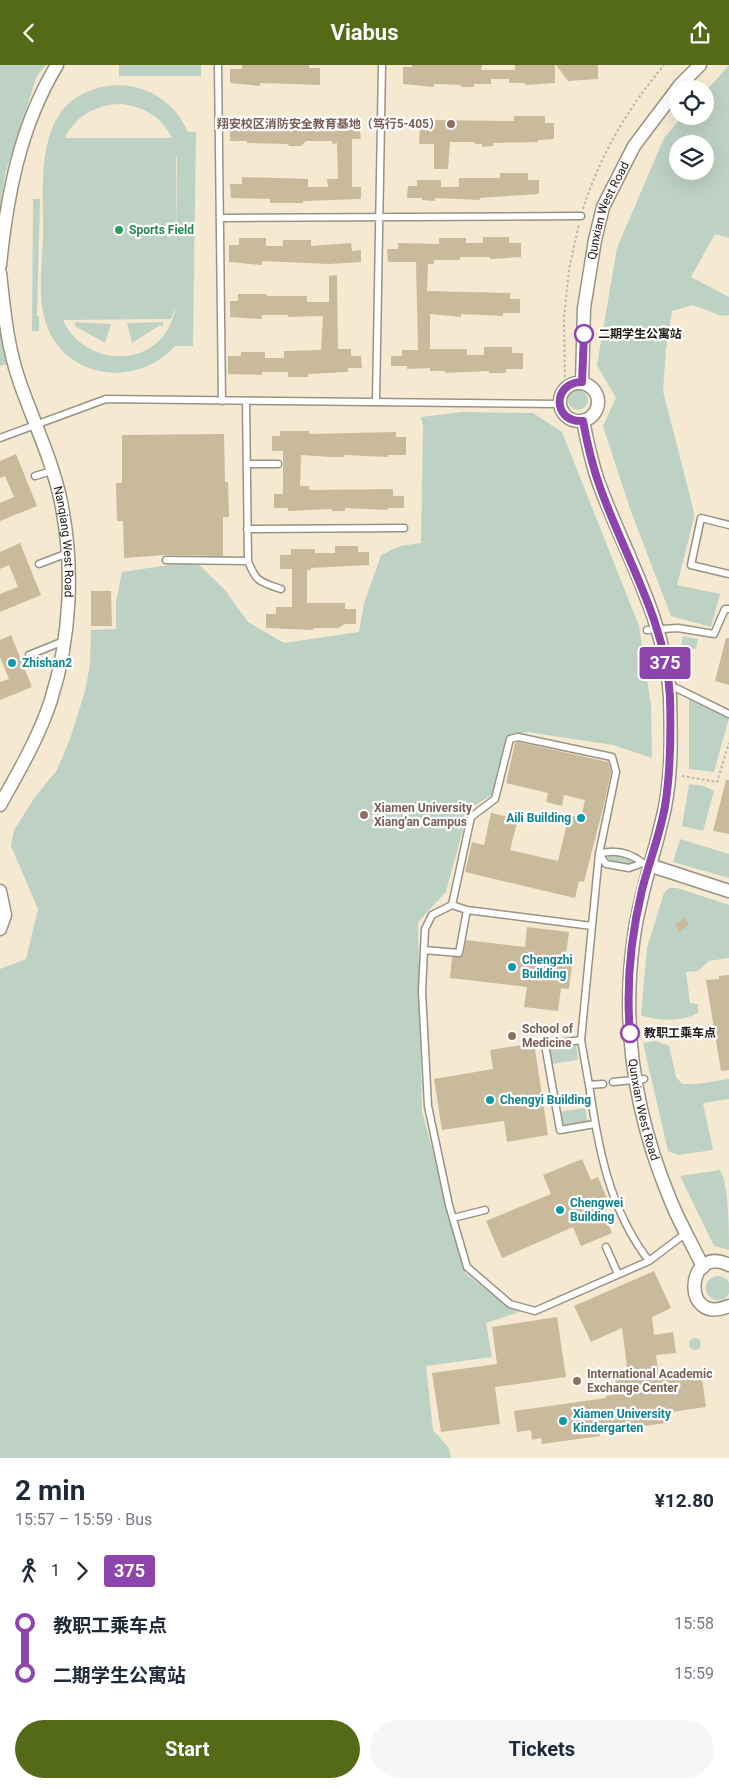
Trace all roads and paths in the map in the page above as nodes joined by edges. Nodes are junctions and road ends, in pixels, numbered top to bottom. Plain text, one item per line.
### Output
1 (57, 65) edge
2 (218, 65) edge
3 (382, 65) edge
4 (700, 65) edge
5 (581, 216) dead end
6 (380, 217) junction
7 (220, 218) junction
8 (0, 265) edge
9 (0, 273) edge
10 (582, 382) junction
11 (222, 401) junction
12 (246, 401) junction
13 (376, 401) junction
14 (559, 404) junction
15 (583, 421) junction
16 (36, 426) junction
17 (0, 438) edge
18 (246, 464) junction
19 (278, 465) dead end
20 (52, 471) junction
21 (35, 476) dead end
22 (729, 525) edge
23 (404, 528) dead end
24 (247, 529) junction
25 (68, 553) junction
26 (166, 560) dead end
27 (248, 561) junction
28 (39, 564) dead end
29 (729, 574) edge
30 (281, 589) dead end
31 (729, 609) edge
32 (652, 629) junction
33 (64, 641) junction
34 (30, 655) dead end
35 (668, 684) junction
36 (729, 714) edge
37 (729, 743) edge
38 (670, 774) junction
39 (0, 805) edge
40 (599, 854) junction
41 (646, 864) junction
42 (0, 891) edge
43 (729, 891) edge
44 (452, 905) junction
45 (468, 910) junction
46 (592, 926) junction
47 (0, 929) edge
48 (424, 950) junction
49 (581, 1040) junction
50 (639, 1080) junction
51 (613, 1082) dead end
52 (603, 1084) dead end
53 (588, 1085) junction
54 (595, 1124) junction
55 (485, 1210) dead end
56 (453, 1219) junction
57 (686, 1233) junction
58 (606, 1247) dead end
59 (649, 1261) junction
60 (729, 1265) edge
61 (703, 1267) junction
62 (618, 1274) junction
63 (729, 1307) edge

1 - 8 street
2 - 7 lane
3 - 6 lane
4 - 10 street, Qunxian West Road
5 - 6 lane
6 - 7 lane
6 - 13 lane
7 - 11 lane
9 - 16 street, Nanqiang West Road
10 - 14 street
10 - 15 street
11 - 12 lane
11 - 16 lane
12 - 13 lane
12 - 18 lane
13 - 14 lane
14 - 15 street
15 - 32 street, Qunxian West Road
16 - 17 lane
16 - 20 street, Nanqiang West Road
18 - 19 lane
18 - 24 lane
20 - 21 lane
20 - 25 street, Nanqiang West Road
22 - 29 lane
23 - 24 lane
24 - 27 lane
25 - 28 lane
25 - 33 street, Nanqiang West Road
26 - 27 lane
27 - 30 lane
31 - 32 lane
32 - 35 street, Qunxian West Road
33 - 34 lane
33 - 39 street, Nanqiang West Road
35 - 36 lane
35 - 38 street, Qunxian West Road
37 - 38 path
38 - 41 street, Qunxian West Road
40 - 41 lane
40 - 41 lane
40 - 44 lane
40 - 46 lane
41 - 43 street
41 - 50 street, Qunxian West Road
42 - 47 street
44 - 45 lane
44 - 48 lane
45 - 46 lane
45 - 48 lane
46 - 49 lane
48 - 56 lane
49 - 53 lane
49 - 54 lane
50 - 51 lane
50 - 57 street, Qunxian West Road
52 - 53 lane
53 - 54 lane
54 - 59 lane
55 - 56 lane
56 - 62 lane
57 - 59 lane
57 - 61 street, Qunxian West Road
58 - 62 lane
59 - 62 lane
60 - 61 street
61 - 63 street

